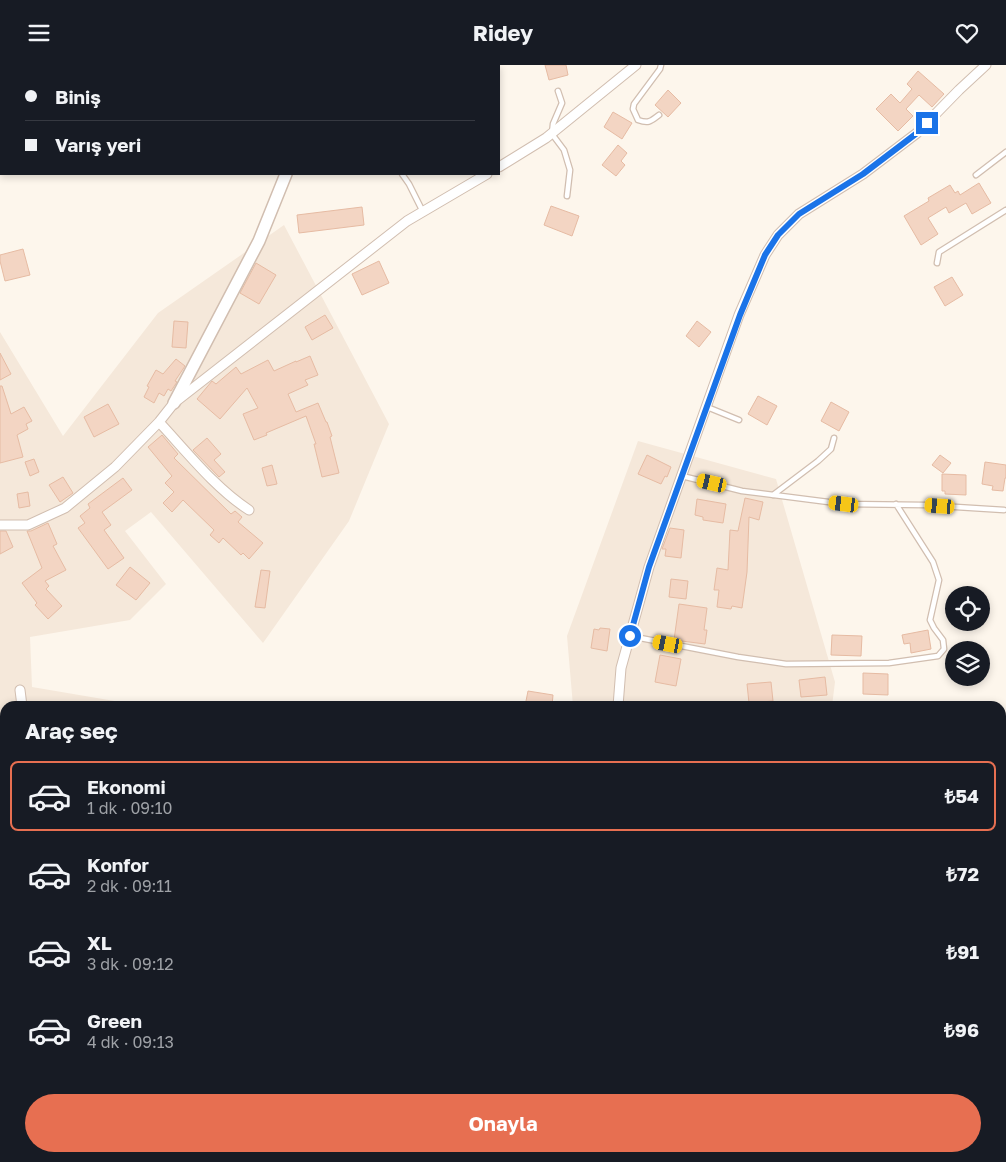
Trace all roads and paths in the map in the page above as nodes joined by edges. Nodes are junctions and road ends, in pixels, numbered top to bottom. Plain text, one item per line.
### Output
1 (636, 65) edge
2 (661, 65) edge
3 (986, 65) edge
4 (558, 91) dead end
5 (659, 115) dead end
6 (552, 134) junction
7 (1006, 152) edge
8 (500, 166) edge
9 (286, 175) edge
10 (403, 175) edge
11 (485, 175) edge
12 (976, 175) dead end
13 (566, 196) dead end
14 (1006, 210) edge
15 (423, 212) junction
16 (937, 263) dead end
17 (174, 403) junction
18 (707, 407) junction
19 (739, 420) dead end
20 (160, 422) junction
21 (834, 438) dead end
22 (682, 476) junction
23 (773, 495) junction
24 (896, 504) junction
25 (249, 510) dead end
26 (1004, 510) dead end
27 (0, 525) edge
28 (630, 636) junction
29 (20, 690) dead end
30 (21, 701) edge
31 (618, 701) edge

1 - 6 street
2 - 5 lane
3 - 18 street
4 - 6 lane
6 - 8 street
6 - 13 lane
7 - 12 lane
9 - 17 street
10 - 15 lane
11 - 15 street
14 - 16 lane
15 - 17 street
17 - 20 street
18 - 19 lane
18 - 22 street
20 - 25 street
20 - 27 street
21 - 23 lane
22 - 23 lane
22 - 28 street
23 - 24 lane
24 - 26 lane
24 - 28 lane
28 - 31 street
29 - 30 street

